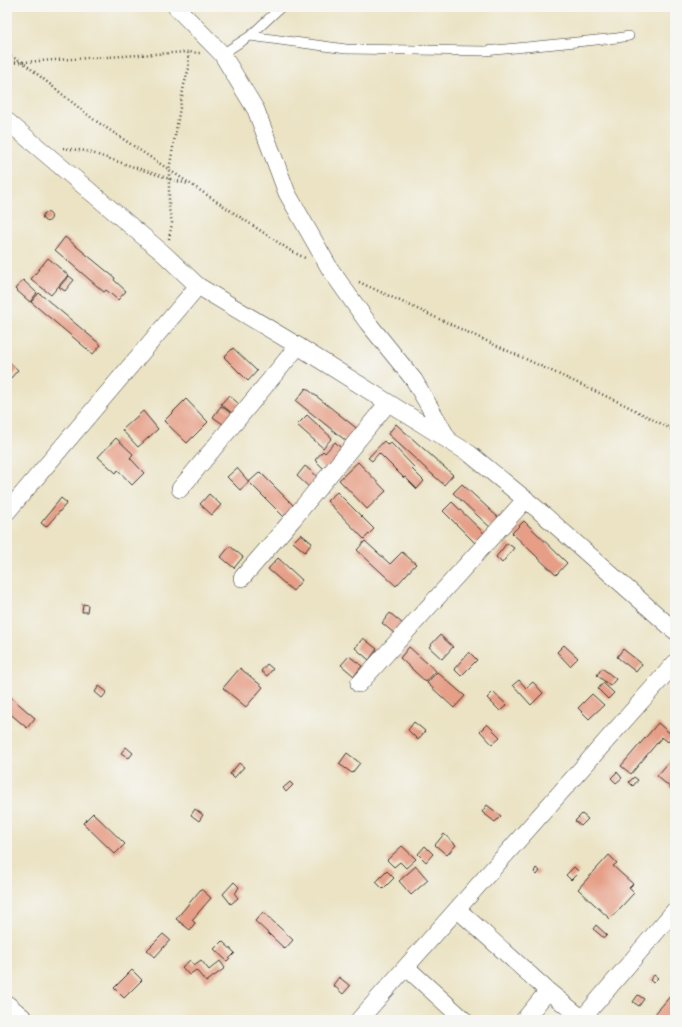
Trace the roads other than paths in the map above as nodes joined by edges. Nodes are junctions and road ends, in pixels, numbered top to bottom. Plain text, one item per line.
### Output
1 (176, 7) edge
2 (281, 7) edge
3 (250, 36) junction
4 (629, 36) dead end
5 (222, 54) junction
6 (7, 121) edge
7 (198, 286) junction
8 (298, 346) junction
9 (388, 403) junction
10 (449, 441) junction
11 (180, 489) dead end
12 (526, 499) junction
13 (7, 512) edge
14 (242, 578) dead end
15 (675, 631) edge
16 (675, 663) edge
17 (359, 684) dead end
18 (457, 909) junction
19 (675, 910) edge
20 (407, 968) junction
21 (548, 991) junction
22 (7, 1004) edge
23 (583, 1019) edge
24 (26, 1020) edge
25 (359, 1020) edge
26 (464, 1020) edge
27 (524, 1020) edge

1 - 5 street
2 - 3 lane
3 - 4 lane
3 - 5 lane
5 - 10 street
6 - 7 street
7 - 8 street
7 - 13 street
8 - 9 street
8 - 11 street
9 - 10 street
9 - 14 street
10 - 12 street
12 - 15 street
12 - 17 street
16 - 18 street
18 - 20 street
18 - 21 street
19 - 23 street
20 - 25 street
20 - 26 street
21 - 23 street
21 - 27 street
22 - 24 street

